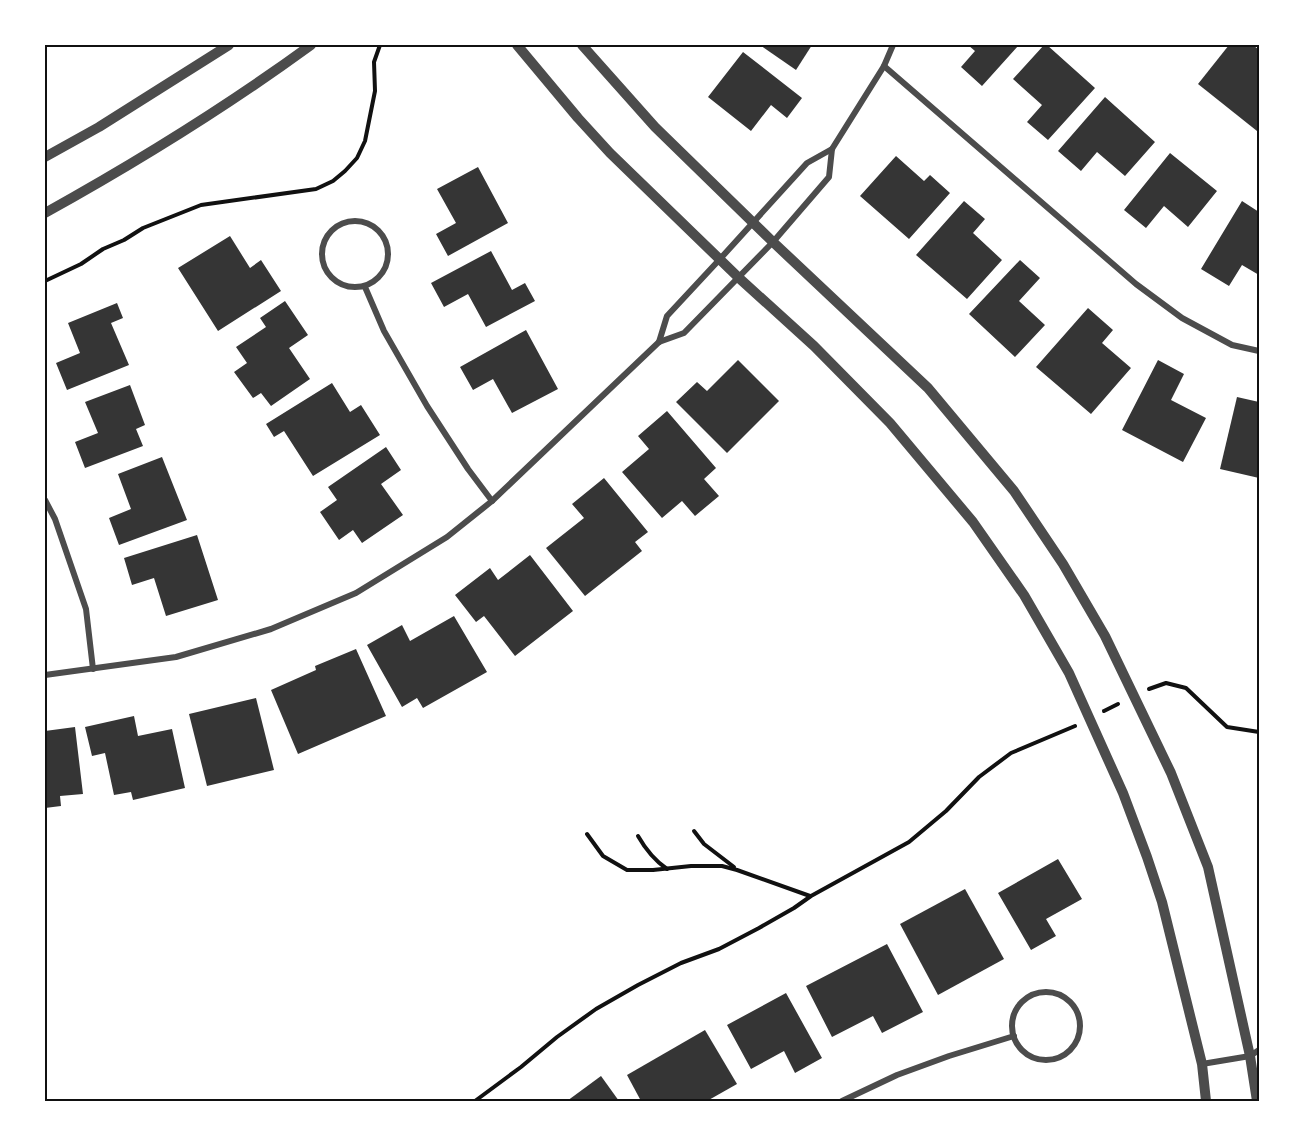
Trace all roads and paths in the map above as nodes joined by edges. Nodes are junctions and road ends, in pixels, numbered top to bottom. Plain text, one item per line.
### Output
1 (229, 45) edge
2 (311, 45) edge
3 (380, 45) edge
4 (517, 45) edge
5 (582, 45) edge
6 (893, 45) edge
7 (884, 66) junction
8 (832, 149) junction
9 (45, 157) edge
10 (45, 213) edge
11 (754, 222) junction
12 (773, 242) junction
13 (720, 259) junction
14 (739, 278) junction
15 (45, 281) edge
16 (365, 287) junction
17 (659, 342) junction
18 (1259, 351) edge
19 (45, 500) edge
20 (492, 501) junction
21 (93, 669) junction
22 (45, 675) edge
23 (1134, 696) junction
24 (1089, 718) junction
25 (1259, 732) edge
26 (694, 831) dead end
27 (587, 834) dead end
28 (638, 836) dead end
29 (668, 869) junction
30 (737, 870) junction
31 (811, 896) junction
32 (1014, 1036) junction
33 (1256, 1056) edge
34 (1202, 1064) junction
35 (475, 1101) edge
36 (842, 1101) edge
37 (1206, 1101) edge
38 (1257, 1101) edge

1 - 9 street
2 - 10 street
3 - 15 path
4 - 13 street
5 - 11 street
6 - 7 street
7 - 8 street
7 - 18 street
8 - 11 street
8 - 12 street
11 - 12 street
11 - 13 street
12 - 14 street
12 - 23 street
13 - 14 street
13 - 17 street
14 - 17 street
14 - 24 street
16 - 16 street
16 - 20 street
17 - 20 street
19 - 21 street
20 - 21 street
21 - 22 street
23 - 24 path
23 - 25 path
23 - 33 street
24 - 31 path
24 - 34 street
26 - 30 path
27 - 29 path
28 - 29 path
29 - 30 path
30 - 31 path
31 - 35 path
32 - 32 street
32 - 36 street
33 - 34 street
33 - 38 street
34 - 37 street

